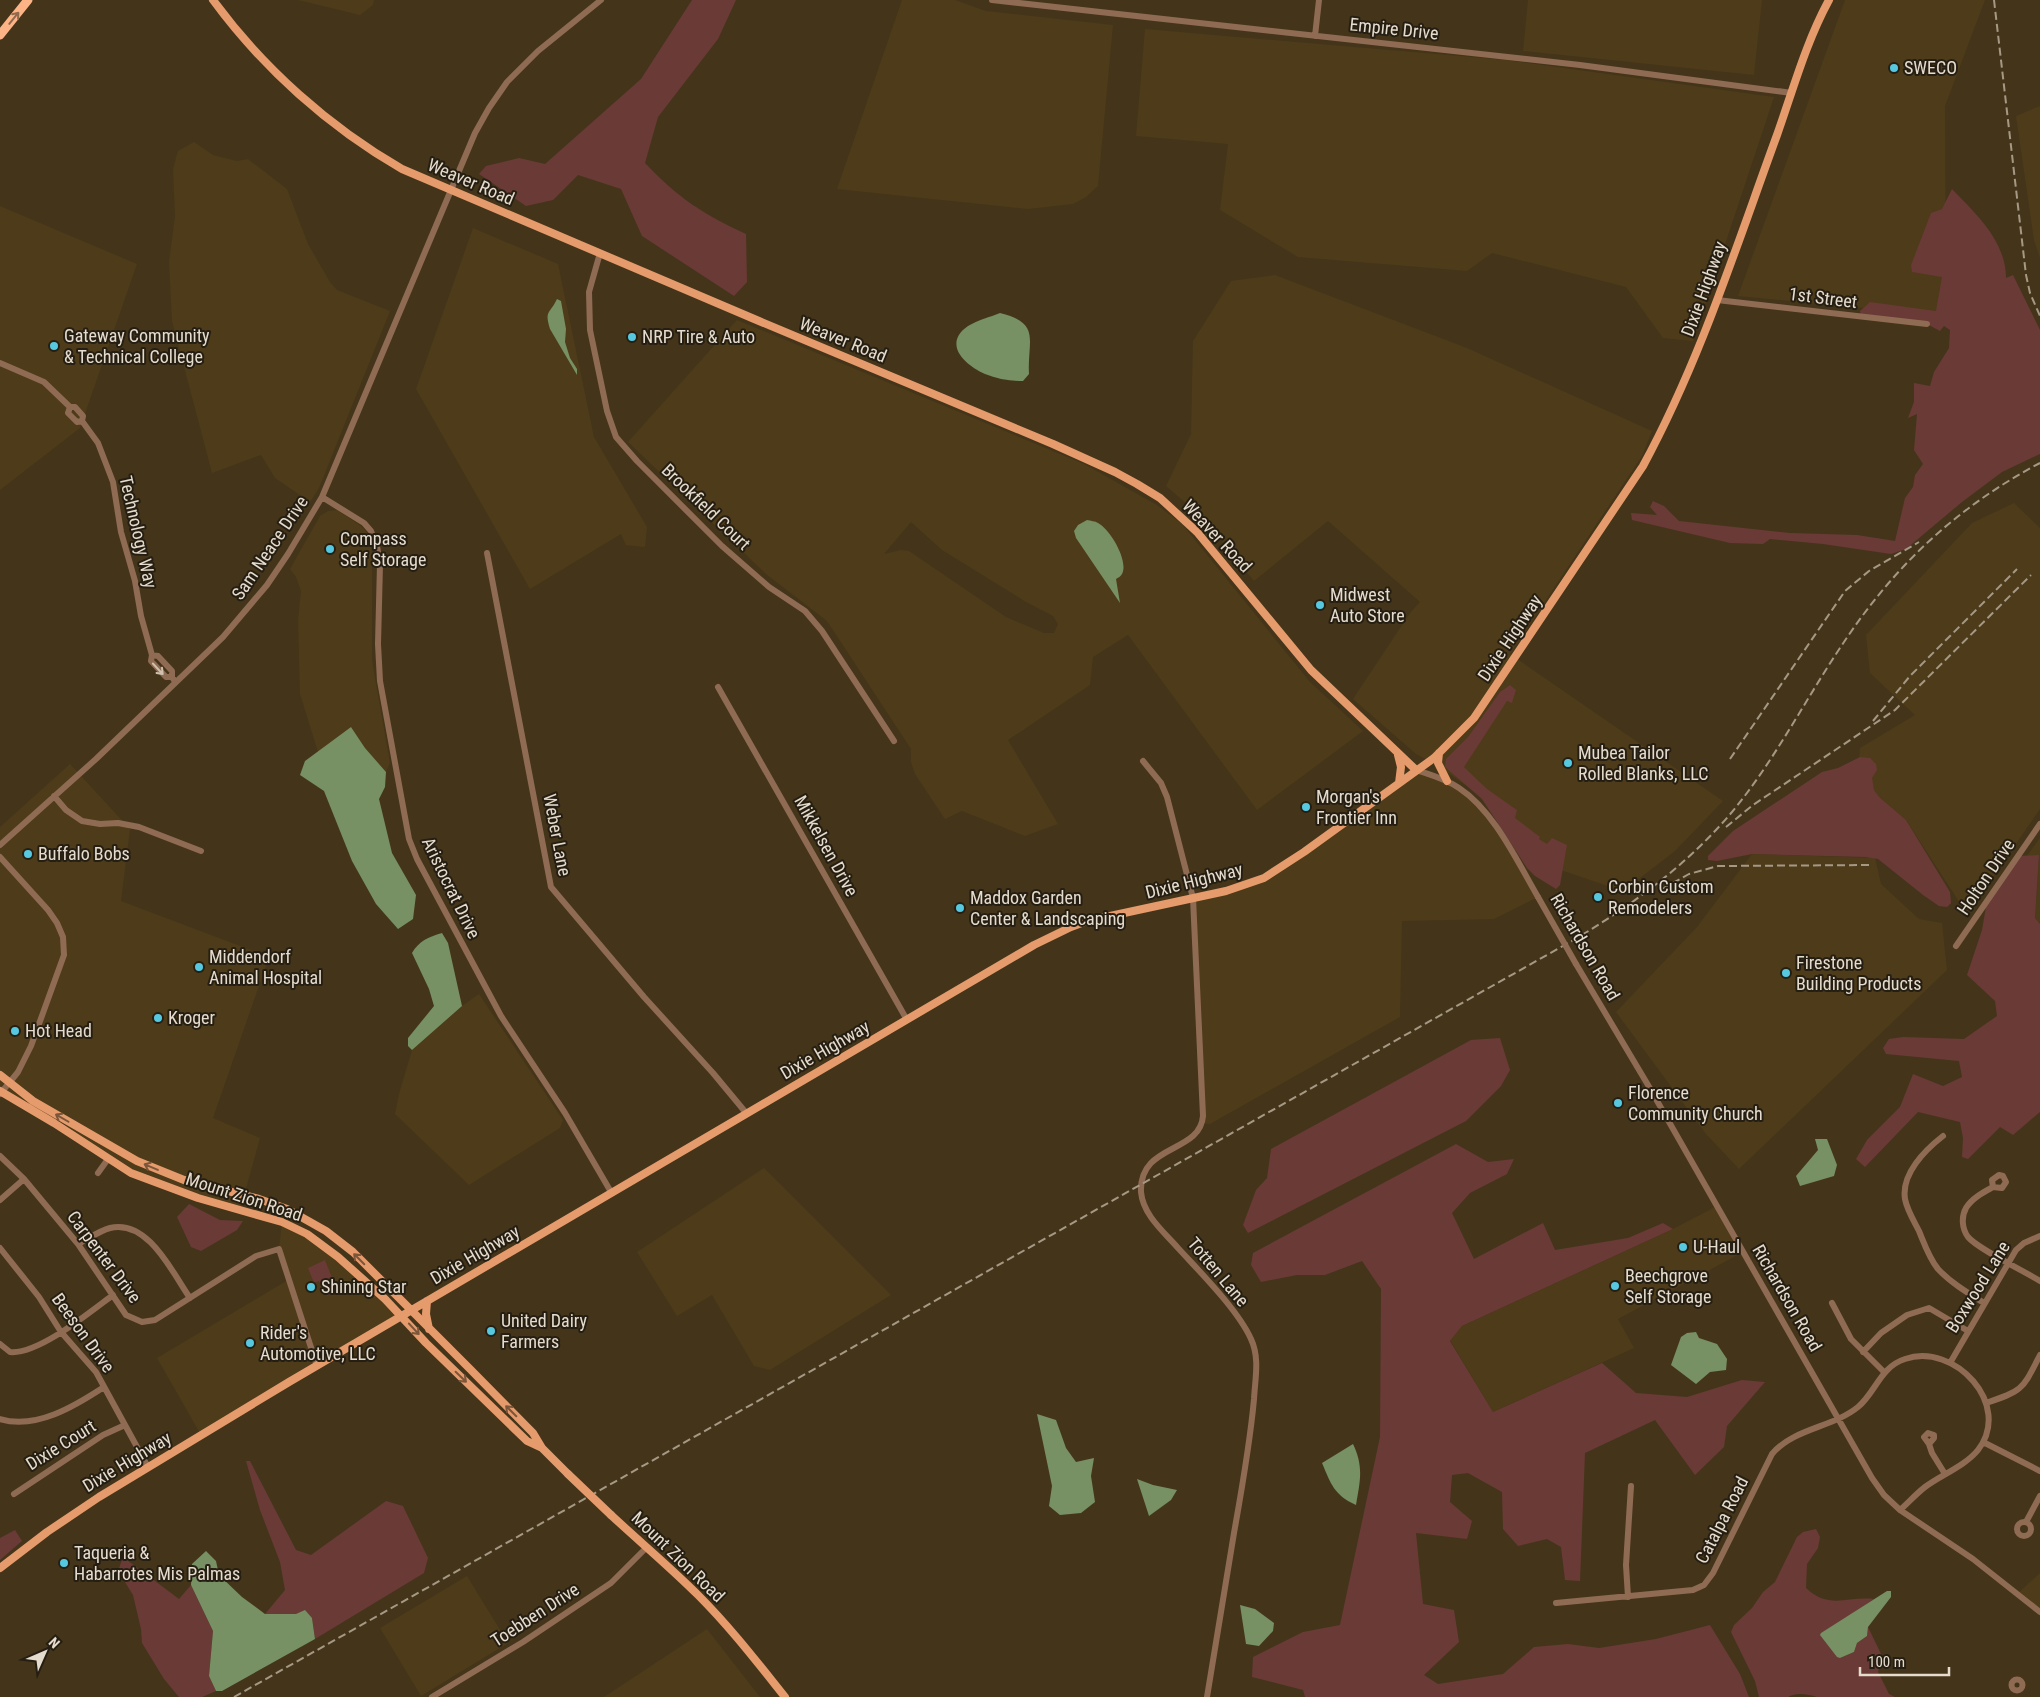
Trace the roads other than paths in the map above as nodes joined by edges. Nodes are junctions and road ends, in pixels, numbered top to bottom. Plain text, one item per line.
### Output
1 (28, 0) edge
2 (214, 0) edge
3 (601, 0) edge
4 (992, 0) edge
5 (1319, 0) edge
6 (1829, 0) edge
7 (0, 35) edge
8 (1315, 36) junction
9 (1792, 93) junction
10 (450, 190) junction
11 (600, 252) junction
12 (1716, 300) junction
13 (1927, 324) dead end
14 (0, 363) edge
15 (322, 497) junction
16 (487, 553) dead end
17 (174, 680) junction
18 (718, 687) dead end
19 (894, 741) dead end
20 (1396, 752) junction
21 (1439, 753) junction
22 (1143, 761) dead end
23 (1416, 770) junction
24 (1447, 781) junction
25 (1399, 783) junction
26 (54, 796) junction
27 (2040, 824) edge
28 (0, 844) edge
29 (202, 851) dead end
30 (0, 857) edge
31 (1193, 898) junction
32 (1956, 946) dead end
33 (907, 1020) junction
34 (0, 1075) edge
35 (10, 1083) junction
36 (1, 1093) edge
37 (747, 1114) junction
38 (1943, 1136) dead end
39 (0, 1156) edge
40 (108, 1159) junction
41 (98, 1173) dead end
42 (24, 1179) junction
43 (1993, 1187) dead end
44 (611, 1192) junction
45 (0, 1200) edge
46 (2040, 1236) edge
47 (78, 1244) junction
48 (0, 1248) edge
49 (2008, 1262) junction
50 (2040, 1281) edge
51 (113, 1295) junction
52 (190, 1298) junction
53 (427, 1300) junction
54 (1832, 1303) dead end
55 (1984, 1303) junction
56 (410, 1310) junction
57 (401, 1316) junction
58 (429, 1329) junction
59 (1968, 1331) junction
60 (61, 1332) junction
61 (0, 1344) edge
62 (1863, 1352) junction
63 (2040, 1355) edge
64 (1950, 1362) junction
65 (317, 1366) junction
66 (1884, 1372) junction
67 (104, 1387) junction
68 (1986, 1403) junction
69 (1837, 1418) junction
70 (1, 1420) edge
71 (125, 1425) junction
72 (0, 1428) edge
73 (1983, 1442) junction
74 (1929, 1444) dead end
75 (542, 1448) junction
76 (148, 1467) junction
77 (2040, 1471) edge
78 (1945, 1474) junction
79 (1631, 1486) dead end
80 (14, 1494) dead end
81 (2040, 1496) edge
82 (1900, 1510) junction
83 (2026, 1522) dead end
84 (646, 1548) junction
85 (0, 1568) edge
86 (1628, 1597) junction
87 (1556, 1603) dead end
88 (2040, 1612) edge
89 (432, 1697) edge
90 (785, 1697) edge
91 (1207, 1697) edge

7 -> 1 highway
2 - 10 main road, Weaver Road
3 - 10 street, Sam Neace Drive
4 - 8 street, Empire Drive
5 - 8 street
6 - 9 main road, Dixie Highway
8 - 9 street, Empire Drive
9 - 12 main road, Dixie Highway
10 - 11 main road, Weaver Road
10 - 15 street, Sam Neace Drive
11 - 19 street, Brookfield Court
11 - 20 main road, Weaver Road
12 - 13 street, 1st Street
12 - 21 main road, Dixie Highway
14 - 17 street, Technology Way
15 - 17 street, Sam Neace Drive
15 - 44 street, Aristocrat Drive
16 - 37 street, Weber Lane
17 - 26 street, Sam Neace Drive
18 - 33 street, Mikkelsen Drive
20 - 23 main road, Weaver Road
20 - 25 main road
21 - 23 main road, Dixie Highway
21 - 24 main road
22 - 31 street, Totten Lane
23 - 24 street, Richardson Road
23 - 25 main road, Dixie Highway
24 - 69 street, Richardson Road, bridge
25 - 31 main road, Dixie Highway
26 - 28 street, Sam Neace Drive
26 - 29 street
27 - 32 street, Holton Drive
30 - 35 street
31 - 33 main road, Dixie Highway
31 - 91 street, Totten Lane
33 - 37 main road, Dixie Highway
34 - 35 main road, Mount Zion Road
35 - 36 street
56 -> 35 main road, Mount Zion Road
36 - 40 main road, Mount Zion Road
37 - 44 main road, Dixie Highway
38 - 55 street
39 - 42 street, Carpenter Drive
40 - 41 street
40 - 57 main road, Mount Zion Road
42 - 45 street
42 - 47 street, Carpenter Drive
43 - 49 street
44 - 53 main road, Dixie Highway
46 - 49 street, Boxwood Lane
47 - 51 street, Carpenter Drive
47 - 52 street
48 - 60 street, Beeson Drive
49 - 50 street
49 - 55 street, Boxwood Lane
51 - 52 street, Carpenter Drive
51 - 60 street
52 - 65 street, Carpenter Drive
53 - 56 main road, Dixie Highway
53 - 58 main road
54 - 62 street
55 - 59 street, Boxwood Lane
56 - 57 main road, Dixie Highway
56 - 58 main road, Mount Zion Road
57 - 65 main road, Dixie Highway
57 -> 75 main road, Mount Zion Road
75 -> 58 main road, Mount Zion Road
59 - 62 street
59 - 64 street, Boxwood Lane
60 - 61 street
60 - 67 street, Beeson Drive
62 - 66 street
63 - 68 street
64 - 66 street
64 - 68 street
65 - 76 main road, Dixie Highway
66 - 69 street
67 - 70 street
67 - 71 street, Beeson Drive
68 - 73 street
69 - 82 street, Richardson Road
69 - 86 street, Catalpa Road
70 - 72 street
71 - 76 street, Beeson Drive
71 - 80 street, Dixie Court
73 - 77 street
73 - 78 street
74 - 78 street
75 - 84 main road, Mount Zion Road, bridge
76 - 85 main road, Dixie Highway
78 - 82 street
79 - 86 street
81 - 83 street
82 - 88 street, Richardson Road
84 - 89 street, Toebben Drive
84 - 90 main road, Mount Zion Road
86 - 87 street, Catalpa Road

